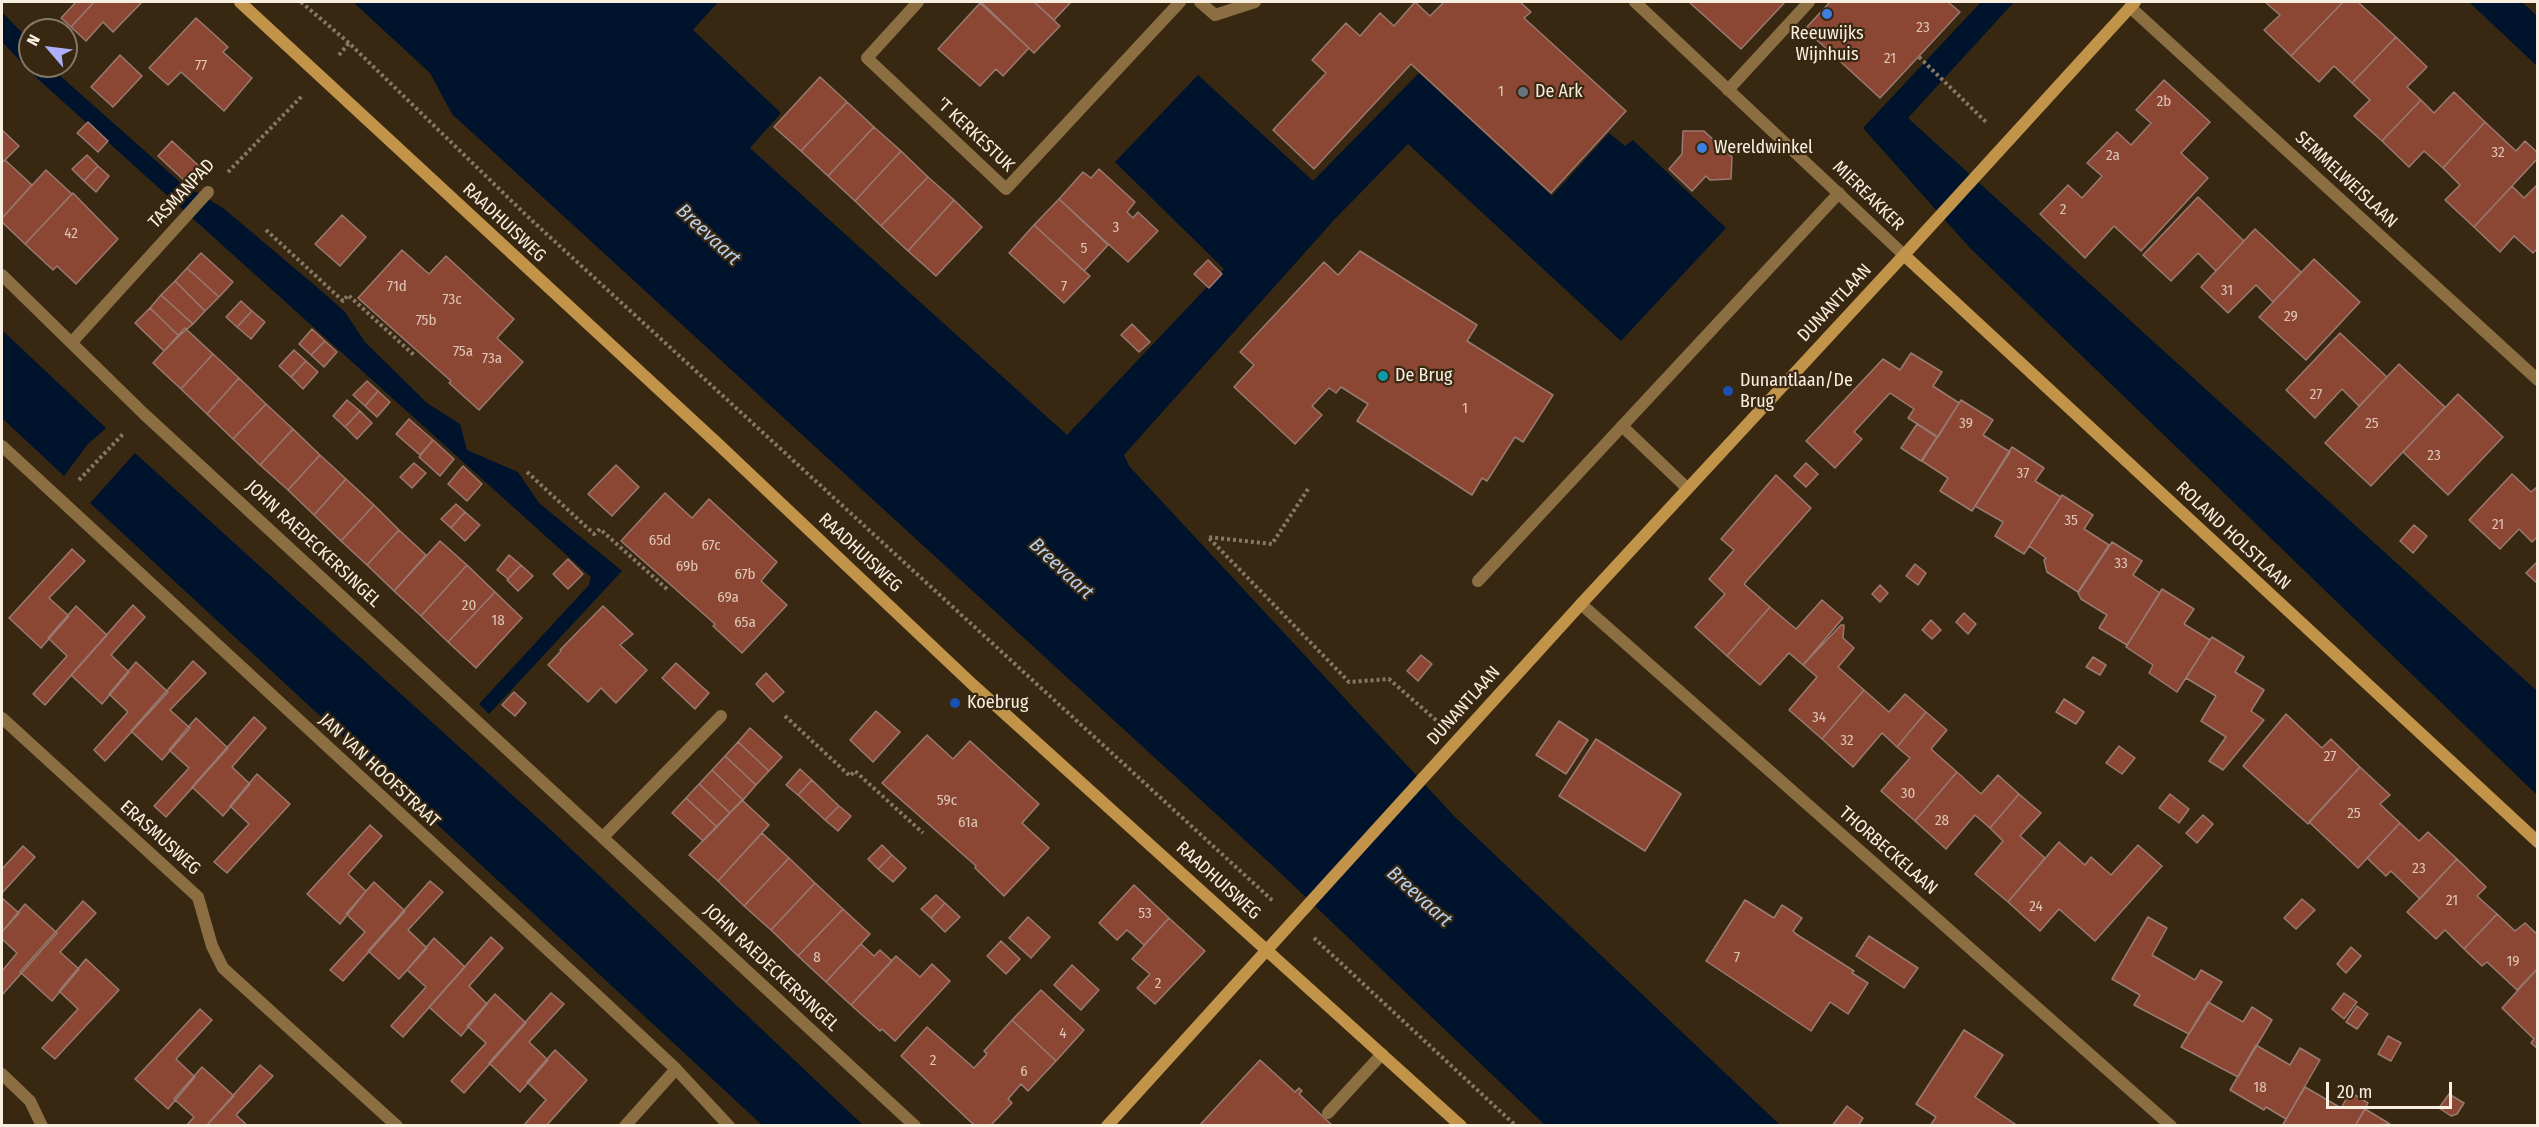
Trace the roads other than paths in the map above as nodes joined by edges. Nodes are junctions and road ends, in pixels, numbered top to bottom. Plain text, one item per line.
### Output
1 (240, 2) edge
2 (918, 2) edge
3 (1180, 2) edge
4 (1200, 2) edge
5 (1255, 2) edge
6 (1635, 2) edge
7 (1809, 2) edge
8 (2132, 4) edge
9 (1728, 90) junction
10 (208, 192) road end
11 (1839, 192) junction
12 (1904, 255) junction
13 (2, 275) edge
14 (73, 341) junction
15 (2538, 380) edge
16 (1622, 426) junction
17 (2, 446) edge
18 (1687, 488) junction
19 (1478, 581) dead end
20 (1581, 604) junction
21 (722, 716) dead end
22 (2, 718) edge
23 (604, 836) junction
24 (2538, 842) edge
25 (1267, 949) junction
26 (1382, 1054) junction
27 (676, 1069) junction
28 (2, 1074) edge
29 (1328, 1113) dead end
30 (42, 1125) edge
31 (397, 1125) edge
32 (625, 1125) edge
33 (729, 1125) edge
34 (915, 1125) edge
35 (1107, 1125) edge
36 (1461, 1125) edge
37 (2171, 1125) edge

1 - 25 street, RAADHUISWEG
2 - 3 street, 'T KERKESTUK
4 - 5 street
6 - 9 street, MIEREAKKER
7 - 9 street
8 - 12 street, DUNANTLAAN
8 - 15 street, SEMMELWEISLAAN
9 - 11 street, MIEREAKKER
10 - 14 street, TASMANPAD
11 - 12 street, MIEREAKKER
11 - 16 street
12 - 18 street, DUNANTLAAN
12 - 24 street, ROLAND HOLSTLAAN
13 - 14 street, JOHN RAEDECKERSINGEL
14 - 23 street, JOHN RAEDECKERSINGEL
16 - 18 street
16 - 19 street
17 - 27 street, JAN VAN HOOFSTRAAT
18 - 20 street, DUNANTLAAN
20 - 25 street, DUNANTLAAN
20 - 37 street, THORBECKELAAN
21 - 23 street
22 - 31 street, ERASMUSWEG
23 - 34 street, JOHN RAEDECKERSINGEL
25 - 26 street, RAADHUISWEG
25 - 35 street, DUNANTLAAN
26 - 29 street
26 - 36 street, RAADHUISWEG
27 - 32 street
27 - 33 street, JAN VAN HOOFSTRAAT
28 - 30 street

